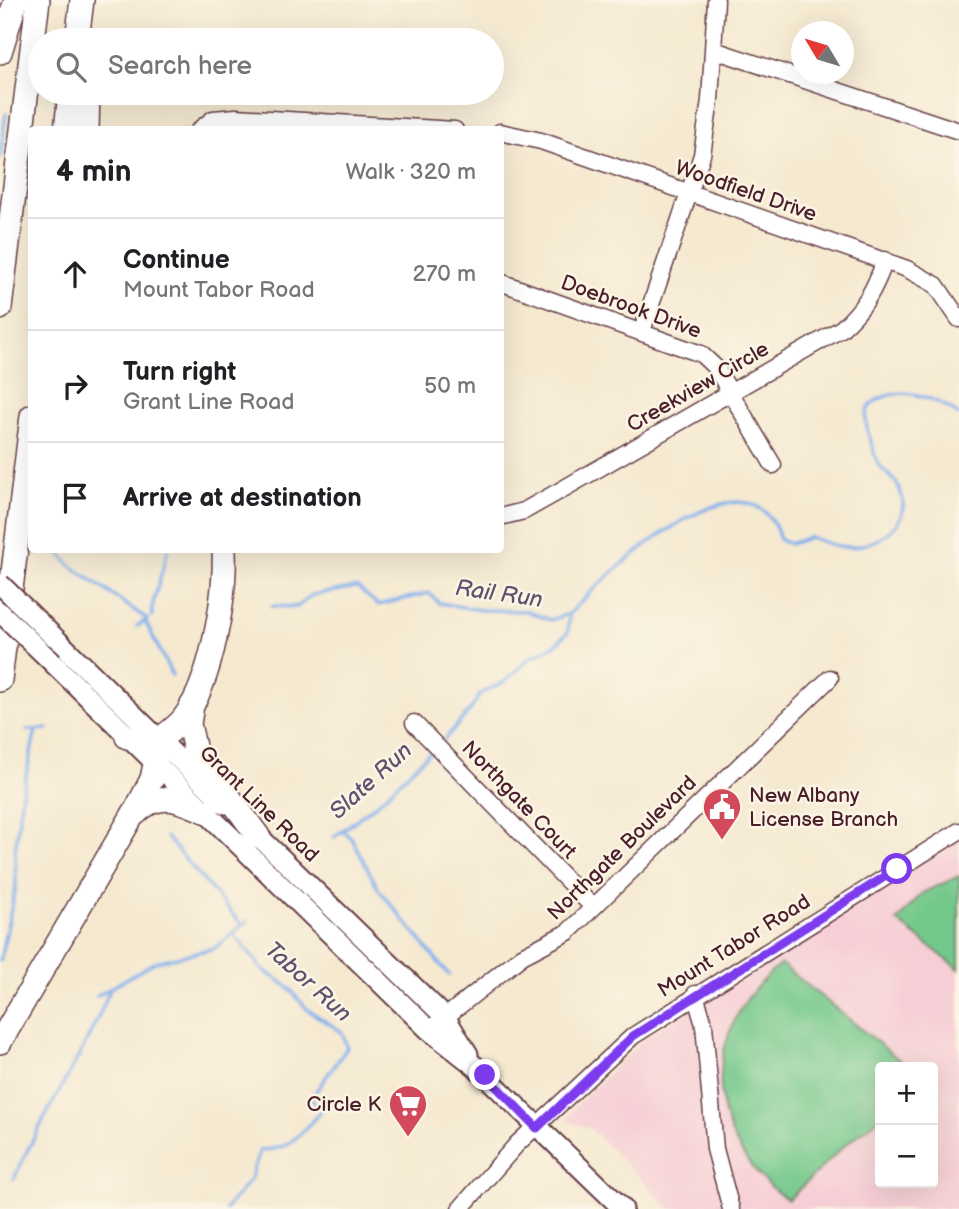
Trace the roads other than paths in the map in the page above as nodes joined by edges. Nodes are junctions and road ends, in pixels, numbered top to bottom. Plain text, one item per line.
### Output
1 (16, 0) edge
2 (38, 0) edge
3 (82, 0) edge
4 (94, 0) edge
5 (716, 0) edge
6 (35, 28) edge
7 (78, 28) edge
8 (92, 28) edge
9 (714, 50) junction
10 (0, 52) edge
11 (28, 81) edge
12 (69, 105) edge
13 (88, 105) edge
14 (67, 126) edge
15 (88, 126) edge
16 (204, 126) edge
17 (387, 126) edge
18 (959, 131) edge
19 (504, 133) edge
20 (690, 195) junction
21 (885, 260) junction
22 (504, 283) edge
23 (0, 308) edge
24 (959, 319) edge
25 (642, 331) junction
26 (730, 393) junction
27 (28, 449) edge
28 (773, 465) dead end
29 (504, 516) edge
30 (224, 553) edge
31 (0, 584) edge
32 (0, 612) edge
33 (830, 678) dead end
34 (0, 680) edge
35 (192, 705) junction
36 (414, 723) dead end
37 (127, 737) joint
38 (158, 750) junction
39 (207, 812) junction
40 (128, 824) junction
41 (959, 831) edge
42 (258, 835) junction
43 (593, 906) junction
44 (695, 994) junction
45 (445, 1017) junction
46 (429, 1030) junction
47 (0, 1042) edge
48 (475, 1066) junction
49 (537, 1128) junction
50 (460, 1209) edge
51 (623, 1209) edge
52 (731, 1209) edge

1 - 10 highway
2 - 6 highway
3 - 7 highway
4 - 8 highway
5 - 9 street
9 - 18 street
9 - 20 street
11 - 23 highway
12 - 14 highway
13 - 15 highway
16 - 17 street
19 - 20 street, Woodfield Drive
20 - 21 street, Woodfield Drive
20 - 25 street
21 - 24 street, Woodfield Drive
21 - 26 street, Creekview Circle
22 - 25 street, Doebrook Drive
25 - 26 street, Doebrook Drive
26 - 28 street, Doebrook Drive
26 - 29 street, Creekview Circle
27 - 34 highway
30 - 35 highway
31 - 38 main road, Grant Line Road, bridge
32 - 37 main road, bridge
33 - 43 street, Northgate Boulevard
35 - 38 highway
35 - 42 highway
36 - 43 street, Northgate Court
37 - 38 highway
38 - 39 main road, Grant Line Road
38 - 40 highway
38 - 42 main road, Grant Line Road
39 - 40 highway
39 - 46 main road, Grant Line Road
40 - 47 highway
41 - 44 street, Mount Tabor Road
42 - 45 main road, Grant Line Road
43 - 45 street, Northgate Boulevard
44 - 49 street, Mount Tabor Road
44 - 52 street
45 - 46 street, Northgate Boulevard
45 - 48 main road, Grant Line Road
46 - 48 main road, Grant Line Road
48 - 49 main road, Grant Line Road
49 - 50 street, Mount Tabor Road
49 - 51 main road, Grant Line Road

